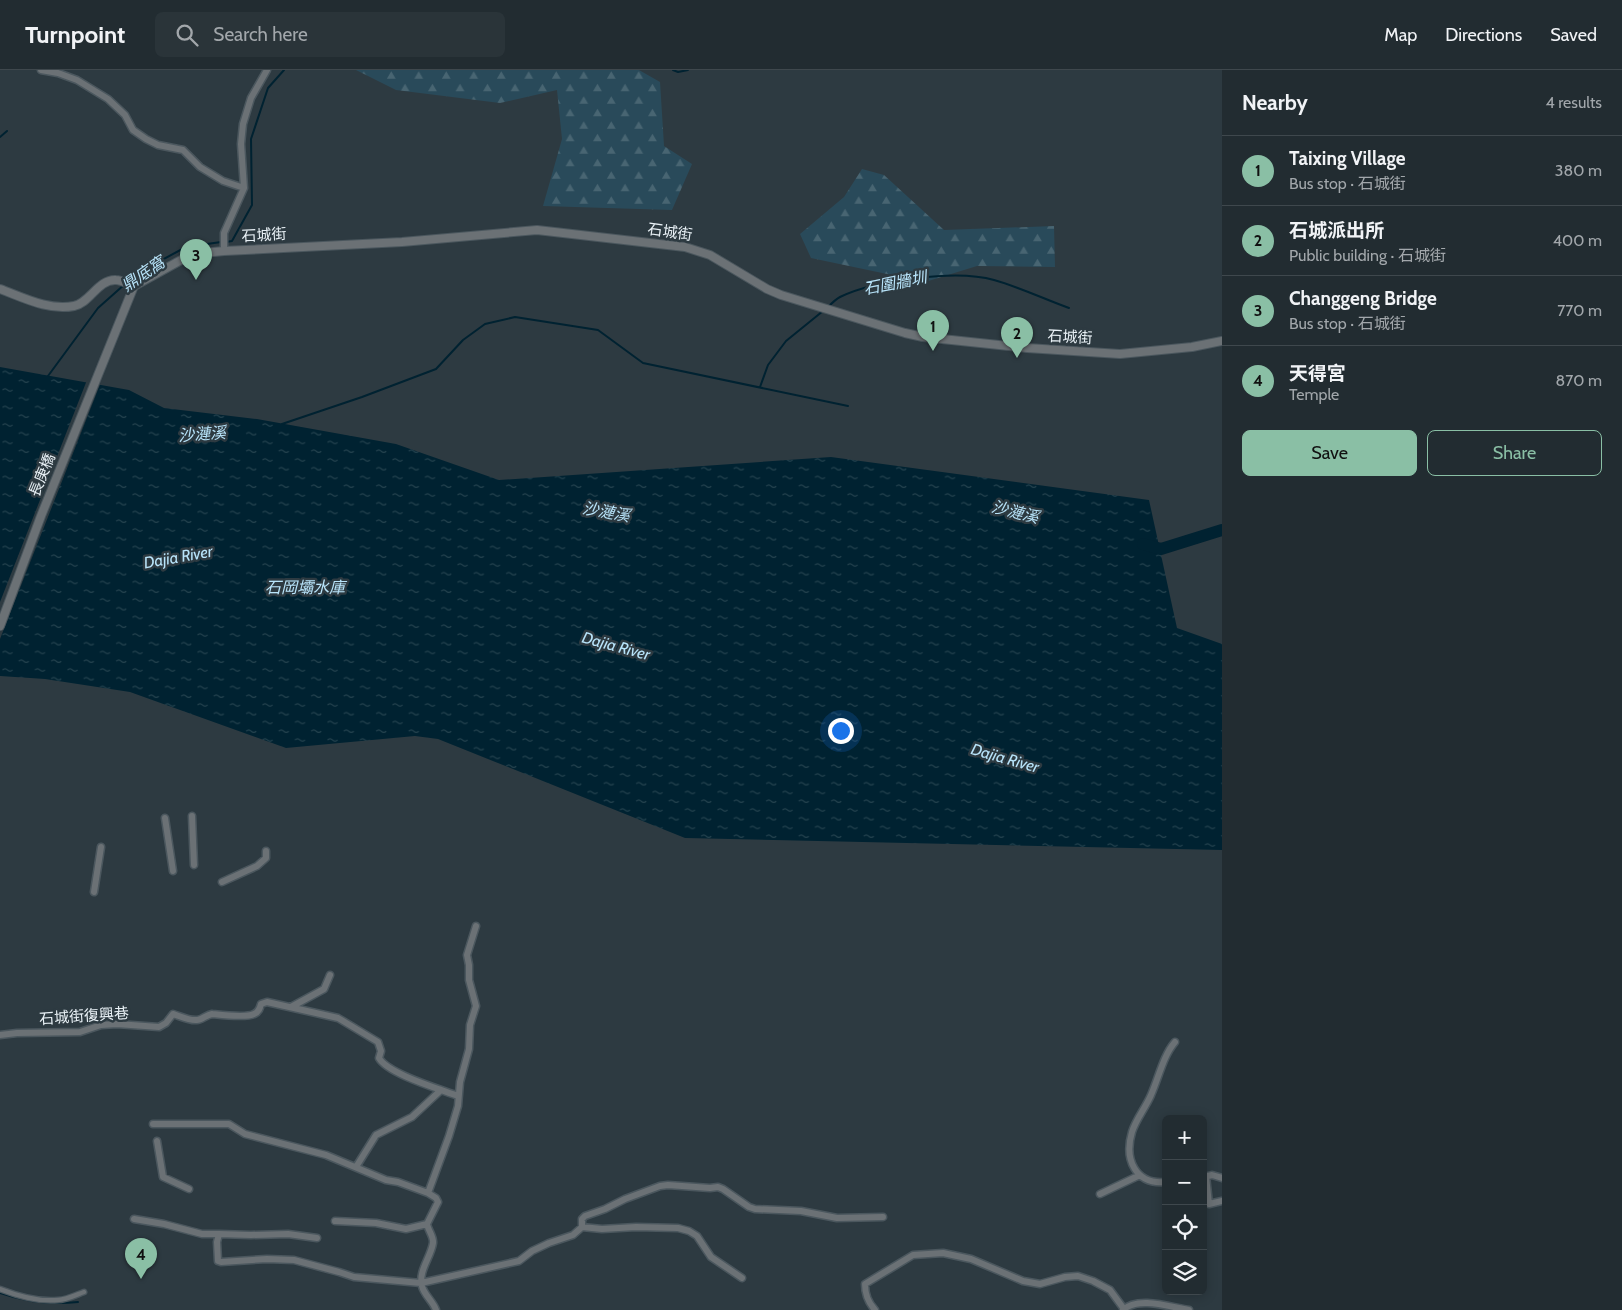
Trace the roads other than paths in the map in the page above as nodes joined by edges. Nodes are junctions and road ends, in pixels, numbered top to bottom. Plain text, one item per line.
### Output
1 (41, 70) edge
2 (267, 70) edge
3 (244, 188) junction
4 (224, 249) junction
5 (134, 286) junction
6 (0, 289) edge
7 (1222, 341) edge
8 (0, 626) edge
9 (192, 816) dead end
10 (165, 818) dead end
11 (101, 847) dead end
12 (266, 851) dead end
13 (194, 865) dead end
14 (173, 871) dead end
15 (222, 882) dead end
16 (94, 892) dead end
17 (476, 926) dead end
18 (330, 975) dead end
19 (291, 1007) junction
20 (0, 1035) edge
21 (1175, 1042) dead end
22 (441, 1090) junction
23 (458, 1096) junction
24 (153, 1124) dead end
25 (157, 1141) dead end
26 (356, 1167) junction
27 (1140, 1175) junction
28 (1207, 1176) edge
29 (1222, 1178) edge
30 (1162, 1181) edge
31 (189, 1190) dead end
32 (428, 1193) junction
33 (1100, 1194) dead end
34 (1207, 1195) edge
35 (1222, 1201) edge
36 (883, 1217) dead end
37 (134, 1219) dead end
38 (335, 1221) dead end
39 (428, 1224) junction
40 (582, 1227) junction
41 (219, 1234) junction
42 (317, 1238) dead end
43 (742, 1278) dead end
44 (421, 1283) junction
45 (0, 1289) edge
46 (84, 1292) dead end
47 (436, 1310) edge
48 (875, 1310) edge
49 (1123, 1310) edge
50 (1189, 1310) edge

1 - 3 street
2 - 3 street
3 - 4 street
4 - 5 street, 石城街
4 - 7 street, 石城街
5 - 6 street
5 - 8 street, 長庚橋
9 - 13 street
10 - 14 street
11 - 16 street
12 - 15 street
17 - 23 street
18 - 19 street
19 - 20 street, 石城街復興巷
19 - 22 street
21 - 27 street
22 - 23 street
22 - 26 street
23 - 32 street
24 - 26 street
25 - 31 street
26 - 32 street
27 - 30 street
27 - 33 street
28 - 29 street
32 - 39 street
34 - 35 street
36 - 40 street
37 - 41 street
38 - 39 street
39 - 44 street
40 - 43 street
40 - 44 street
41 - 42 street
41 - 44 street
44 - 47 street
45 - 46 street
48 - 49 street
49 - 50 street

